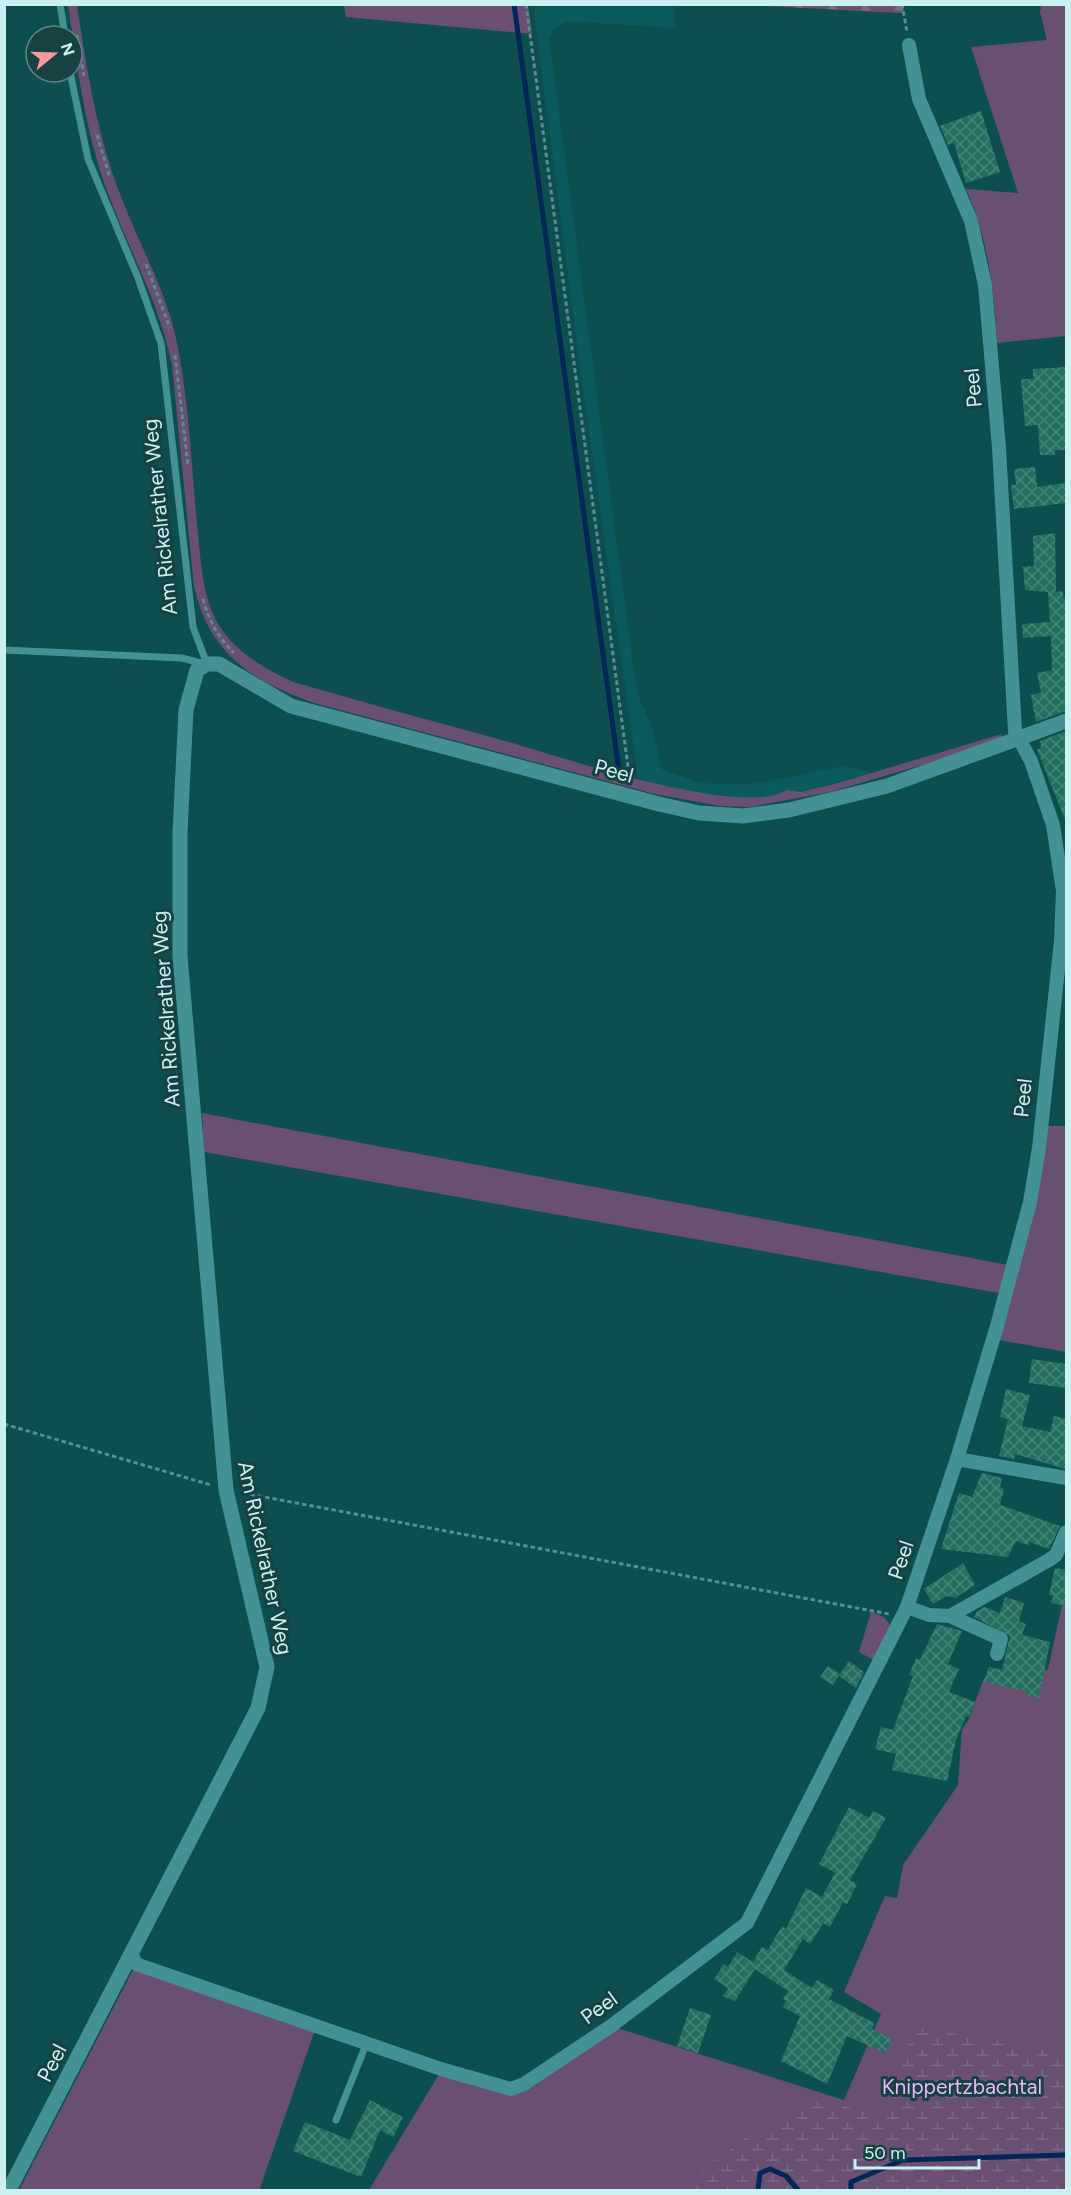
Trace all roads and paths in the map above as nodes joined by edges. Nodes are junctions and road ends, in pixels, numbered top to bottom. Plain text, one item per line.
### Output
1 (60, 4) edge
2 (526, 4) edge
3 (902, 4) edge
4 (63, 24) edge
5 (909, 45) joint
6 (84, 72) edge
7 (86, 83) dead end
8 (72, 84) edge
9 (94, 125) dead end
10 (113, 187) dead end
11 (145, 260) dead end
12 (171, 332) dead end
13 (175, 352) dead end
14 (188, 465) dead end
15 (203, 598) dead end
16 (4, 650) edge
17 (236, 656) dead end
18 (207, 664) junction
19 (1066, 722) edge
20 (1020, 739) junction
21 (619, 778) dead end
22 (634, 788) junction
23 (4, 1424) edge
24 (957, 1458) junction
25 (1066, 1478) edge
26 (226, 1490) junction
27 (1066, 1532) edge
28 (904, 1612) junction
29 (950, 1616) junction
30 (997, 1654) dead end
31 (141, 1936) joint
32 (132, 1955) junction
33 (367, 2042) junction
34 (336, 2121) dead end
35 (9, 2190) edge

1 - 4 lane
2 - 22 path
3 - 5 path
5 - 20 street, Peel
6 - 7 path
8 - 18 lane, Am Rickelrather Weg
9 - 10 path
11 - 12 path
13 - 14 path
15 - 17 path
16 - 18 lane
18 - 22 street, Peel
18 - 26 street, Am Rickelrather Weg
19 - 20 street, Peel
20 - 22 street, Peel
20 - 24 street, Peel
21 - 22 path
23 - 26 path
24 - 25 street
24 - 28 street, Peel
26 - 28 path
26 - 31 street, Am Rickelrather Weg
27 - 29 street
28 - 29 street, Peel
28 - 33 street, Peel
29 - 30 street, Peel
31 - 32 street, Peel
32 - 33 street, Peel
32 - 35 street, Peel
33 - 34 lane

